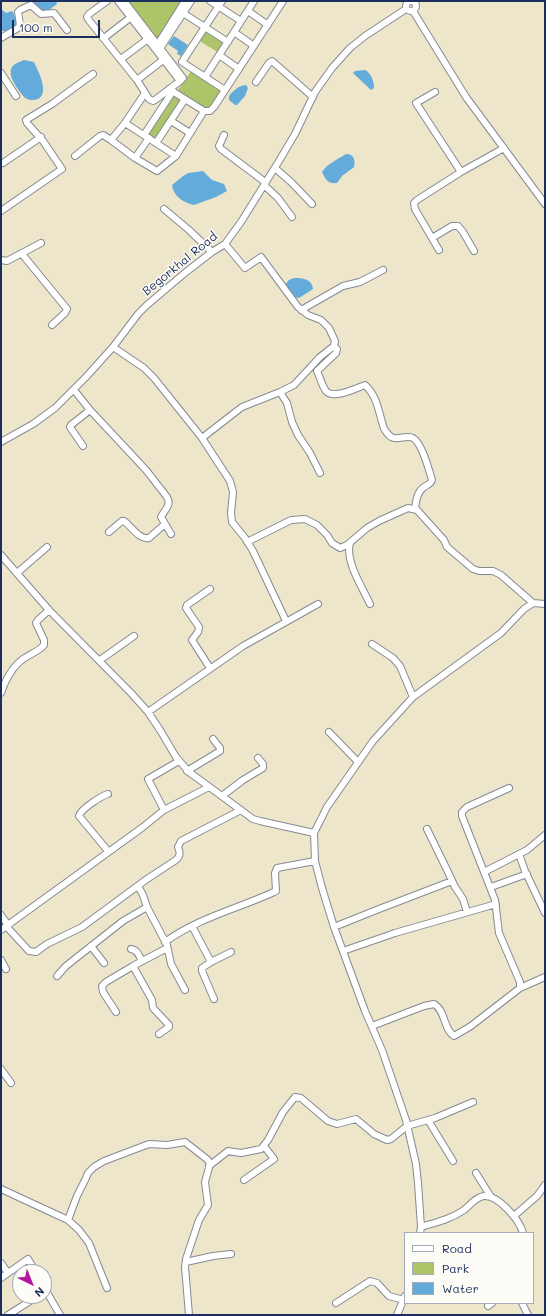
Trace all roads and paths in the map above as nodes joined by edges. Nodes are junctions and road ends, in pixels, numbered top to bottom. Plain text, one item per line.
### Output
1 (107, 1) edge
2 (118, 1) edge
3 (124, 1) edge
4 (185, 1) edge
5 (191, 1) edge
6 (210, 1) edge
7 (254, 1) edge
8 (283, 1) edge
9 (413, 1) edge
10 (220, 4) edge
11 (406, 9) junction
12 (413, 10) junction
13 (248, 11) junction
14 (183, 13) junction
15 (131, 17) junction
16 (241, 21) junction
17 (268, 24) junction
18 (205, 27) junction
19 (67, 30) dead end
20 (234, 32) junction
21 (1, 38) edge
22 (104, 38) junction
23 (148, 39) junction
24 (228, 42) junction
25 (254, 46) junction
26 (157, 48) junction
27 (219, 55) junction
28 (121, 59) junction
29 (164, 60) junction
30 (190, 67) junction
31 (239, 69) junction
32 (1, 73) edge
33 (93, 74) dead end
34 (204, 77) junction
35 (181, 79) junction
36 (137, 80) junction
37 (256, 82) dead end
38 (171, 90) junction
39 (225, 90) junction
40 (435, 92) dead end
41 (145, 93) junction
42 (16, 96) dead end
43 (313, 97) junction
44 (185, 99) junction
45 (204, 111) junction
46 (171, 121) junction
47 (125, 123) junction
48 (190, 133) junction
49 (224, 135) dead end
50 (41, 137) junction
51 (147, 137) junction
52 (111, 140) junction
53 (156, 143) junction
54 (504, 148) junction
55 (75, 156) dead end
56 (176, 156) junction
57 (135, 158) junction
58 (3, 163) dead end
59 (275, 168) junction
60 (461, 172) junction
61 (265, 184) junction
62 (312, 204) dead end
63 (545, 204) edge
64 (164, 209) dead end
65 (1, 211) edge
66 (292, 216) dead end
67 (432, 238) junction
68 (41, 243) dead end
69 (224, 244) junction
70 (439, 250) dead end
71 (474, 251) dead end
72 (212, 252) junction
73 (22, 254) junction
74 (1, 260) edge
75 (383, 270) dead end
76 (301, 310) junction
77 (52, 325) dead end
78 (334, 346) junction
79 (114, 347) junction
80 (74, 390) junction
81 (280, 392) junction
82 (90, 410) junction
83 (202, 438) junction
84 (1, 442) edge
85 (83, 446) dead end
86 (320, 473) dead end
87 (415, 509) junction
88 (165, 524) junction
89 (109, 532) dead end
90 (171, 534) dead end
91 (247, 542) junction
92 (350, 543) junction
93 (47, 547) dead end
94 (1, 555) edge
95 (17, 573) junction
96 (210, 589) dead end
97 (533, 603) junction
98 (318, 604) dead end
99 (370, 604) dead end
100 (545, 604) edge
101 (50, 610) junction
102 (286, 621) junction
103 (134, 636) dead end
104 (372, 644) dead end
105 (100, 660) junction
106 (210, 668) junction
107 (1, 694) edge
108 (413, 697) junction
109 (148, 712) junction
110 (329, 732) dead end
111 (213, 739) dead end
112 (258, 758) dead end
113 (179, 761) junction
114 (358, 762) junction
115 (187, 771) junction
116 (209, 787) junction
117 (509, 788) dead end
118 (108, 794) dead end
119 (222, 796) junction
120 (164, 810) junction
121 (241, 810) junction
122 (427, 829) dead end
123 (314, 833) junction
124 (544, 839) edge
125 (108, 852) junction
126 (519, 854) junction
127 (316, 861) junction
128 (484, 872) junction
129 (527, 874) junction
130 (452, 881) junction
131 (138, 886) junction
132 (491, 887) junction
133 (496, 904) junction
134 (147, 907) junction
135 (467, 912) junction
136 (545, 913) edge
137 (1, 915) edge
138 (192, 926) junction
139 (5, 927) edge
140 (334, 927) junction
141 (166, 945) junction
142 (91, 946) junction
143 (131, 949) dead end
144 (343, 951) junction
145 (231, 952) dead end
146 (1, 960) edge
147 (142, 961) junction
148 (211, 962) junction
149 (104, 963) dead end
150 (133, 966) junction
151 (6, 969) dead end
152 (57, 976) dead end
153 (545, 977) edge
154 (520, 988) junction
155 (185, 990) dead end
156 (214, 999) dead end
157 (116, 1012) dead end
158 (372, 1026) junction
159 (159, 1034) dead end
160 (1, 1069) edge
161 (11, 1083) dead end
162 (473, 1102) dead end
163 (428, 1120) junction
164 (407, 1126) junction
165 (264, 1146) junction
166 (453, 1161) dead end
167 (210, 1166) junction
168 (476, 1173) dead end
169 (244, 1180) dead end
170 (545, 1185) edge
171 (1, 1189) edge
172 (491, 1197) junction
173 (514, 1216) junction
174 (68, 1220) junction
175 (420, 1230) edge
176 (522, 1232) edge
177 (231, 1254) dead end
178 (1, 1262) edge
179 (186, 1262) junction
180 (22, 1264) edge
181 (31, 1264) edge
182 (12, 1270) edge
183 (8, 1273) junction
184 (1, 1278) edge
185 (107, 1288) dead end
186 (404, 1298) edge
187 (52, 1302) edge
188 (336, 1303) dead end
189 (25, 1304) edge
190 (522, 1304) edge
191 (8, 1315) edge
192 (60, 1315) edge
193 (189, 1315) edge
194 (397, 1315) edge
195 (528, 1315) edge

1 - 22 street
2 - 15 street
3 - 26 street
4 - 26 street
5 - 14 street
6 - 10 street
7 - 13 street
8 - 17 street
9 - 11 street
9 - 12 street
10 - 16 street
10 - 18 street
11 - 12 street
11 - 43 street, Begorkhal Road
12 - 54 street
13 - 16 street
13 - 17 street
14 - 18 street
14 - 26 street
15 - 22 street
15 - 23 street
16 - 20 street
17 - 25 street
18 - 24 street
18 - 30 street
19 - 21 street
20 - 24 street
20 - 25 street
22 - 28 street
23 - 26 street
23 - 28 street
24 - 27 street
25 - 31 street
26 - 29 street
26 - 35 street
27 - 31 street
27 - 34 street
28 - 36 street
29 - 35 street
29 - 36 street
30 - 34 street
30 - 35 street
31 - 39 street
32 - 42 street
33 - 50 street
34 - 39 street
35 - 38 street
36 - 41 street
37 - 43 street
38 - 41 street
38 - 44 street
38 - 51 street
39 - 45 street
40 - 60 street
41 - 47 street
43 - 59 street, Begorkhal Road
44 - 45 street
44 - 46 street
45 - 48 street
46 - 48 street
46 - 53 street
47 - 51 street
47 - 52 street
48 - 56 street
49 - 61 street
50 - 58 street
50 - 65 street
51 - 53 street
51 - 57 street
52 - 55 street
52 - 57 street
53 - 56 street
54 - 60 street
54 - 63 street
56 - 57 street
59 - 61 street, Begorkhal Road
59 - 62 street
60 - 67 street
61 - 66 street
61 - 69 street, Begorkhal Road
64 - 72 street
67 - 70 street
67 - 71 street
68 - 73 street
69 - 72 street, Begorkhal Road
69 - 76 street
72 - 79 street, Begorkhal Road
73 - 74 street
73 - 77 street
75 - 76 street
76 - 78 street
78 - 81 street
78 - 87 street
79 - 80 street, Begorkhal Road
79 - 83 street
80 - 82 street
80 - 84 street, Begorkhal Road
81 - 83 street
81 - 86 street
82 - 85 street
82 - 88 street
83 - 91 street
87 - 92 street
87 - 97 street
88 - 89 street
88 - 90 street
91 - 92 street
91 - 102 street
92 - 99 street
93 - 95 street
94 - 95 street
95 - 101 street
96 - 106 street
97 - 100 street
97 - 108 street
98 - 102 street
101 - 105 street
101 - 107 street
102 - 106 street
103 - 105 street
104 - 108 street
105 - 109 street
106 - 109 street
108 - 114 street
109 - 113 street
110 - 114 street
111 - 115 street
112 - 119 street
113 - 115 street
113 - 120 street
114 - 123 street
115 - 116 street
116 - 119 street
116 - 120 street
117 - 128 street
118 - 125 street
119 - 121 street
120 - 125 street
121 - 123 street
121 - 131 street
122 - 130 street
123 - 127 street
124 - 126 street
125 - 139 street
126 - 128 street
126 - 129 street
127 - 138 street
127 - 140 street
128 - 132 street
129 - 132 street
129 - 136 street
130 - 135 street
130 - 140 street
131 - 134 street
131 - 139 street
132 - 133 street
133 - 135 street
133 - 154 street
134 - 141 street
134 - 142 street
135 - 144 street
137 - 139 street
138 - 141 street
138 - 148 street
140 - 144 street
141 - 147 street
141 - 155 street
142 - 149 street
142 - 152 street
143 - 147 street
144 - 158 street
145 - 148 street
146 - 151 street
147 - 150 street
148 - 156 street
150 - 157 street
150 - 159 street
153 - 154 street
154 - 158 street
158 - 164 street
160 - 161 street
162 - 163 street
163 - 164 street
163 - 166 street
164 - 165 street
164 - 175 street
165 - 167 street
165 - 169 street
167 - 174 street
167 - 179 street
168 - 172 street
170 - 173 street
171 - 174 street
172 - 173 street
172 - 175 street
173 - 176 street
174 - 185 street
177 - 179 street
178 - 183 street
179 - 193 street
180 - 181 street
182 - 183 street
183 - 184 street
186 - 188 street
186 - 194 street
187 - 192 street
189 - 191 street
190 - 195 street

